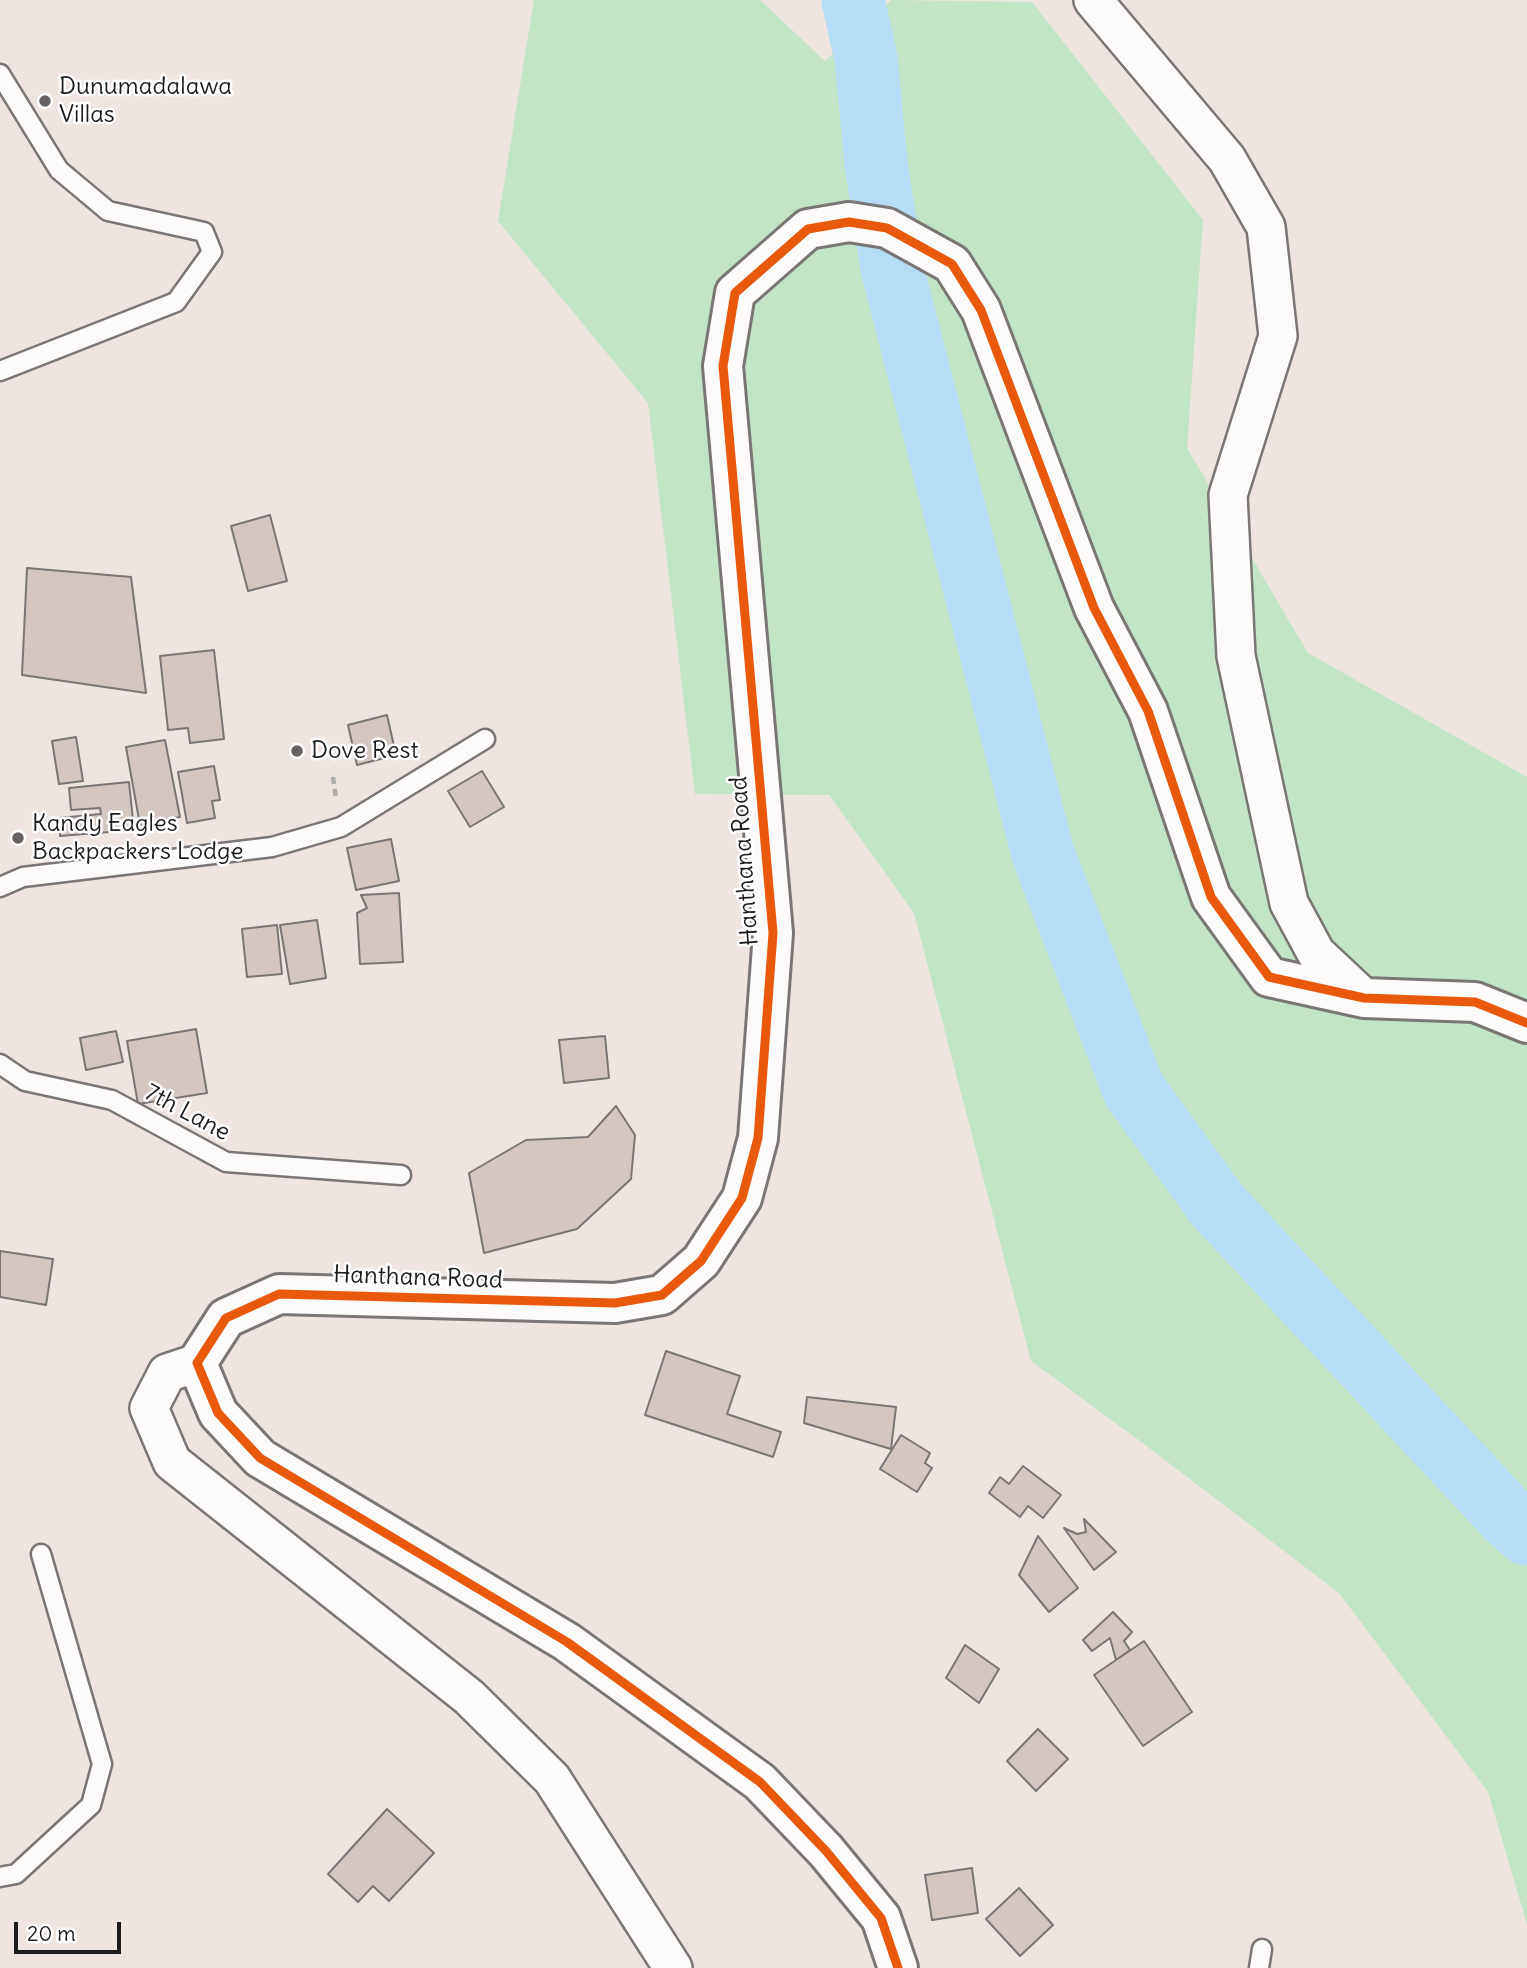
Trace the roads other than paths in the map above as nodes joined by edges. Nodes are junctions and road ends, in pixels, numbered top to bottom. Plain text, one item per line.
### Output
1 (1093, 0) edge
2 (0, 74) edge
3 (0, 371) edge
4 (485, 739) dead end
5 (0, 887) edge
6 (1364, 998) junction
7 (1527, 1023) edge
8 (0, 1065) edge
9 (401, 1175) dead end
10 (197, 1363) junction
11 (41, 1554) dead end
12 (0, 1877) edge
13 (1262, 1949) dead end
14 (673, 1968) edge
15 (898, 1968) edge
16 (1259, 1968) edge

1 - 6 street
2 - 3 lane
4 - 5 lane
6 - 7 street, Hanthana Road
6 - 10 street, Hanthana Road
8 - 9 lane, 7th Lane
10 - 14 street
10 - 15 street
11 - 12 lane
13 - 16 lane

